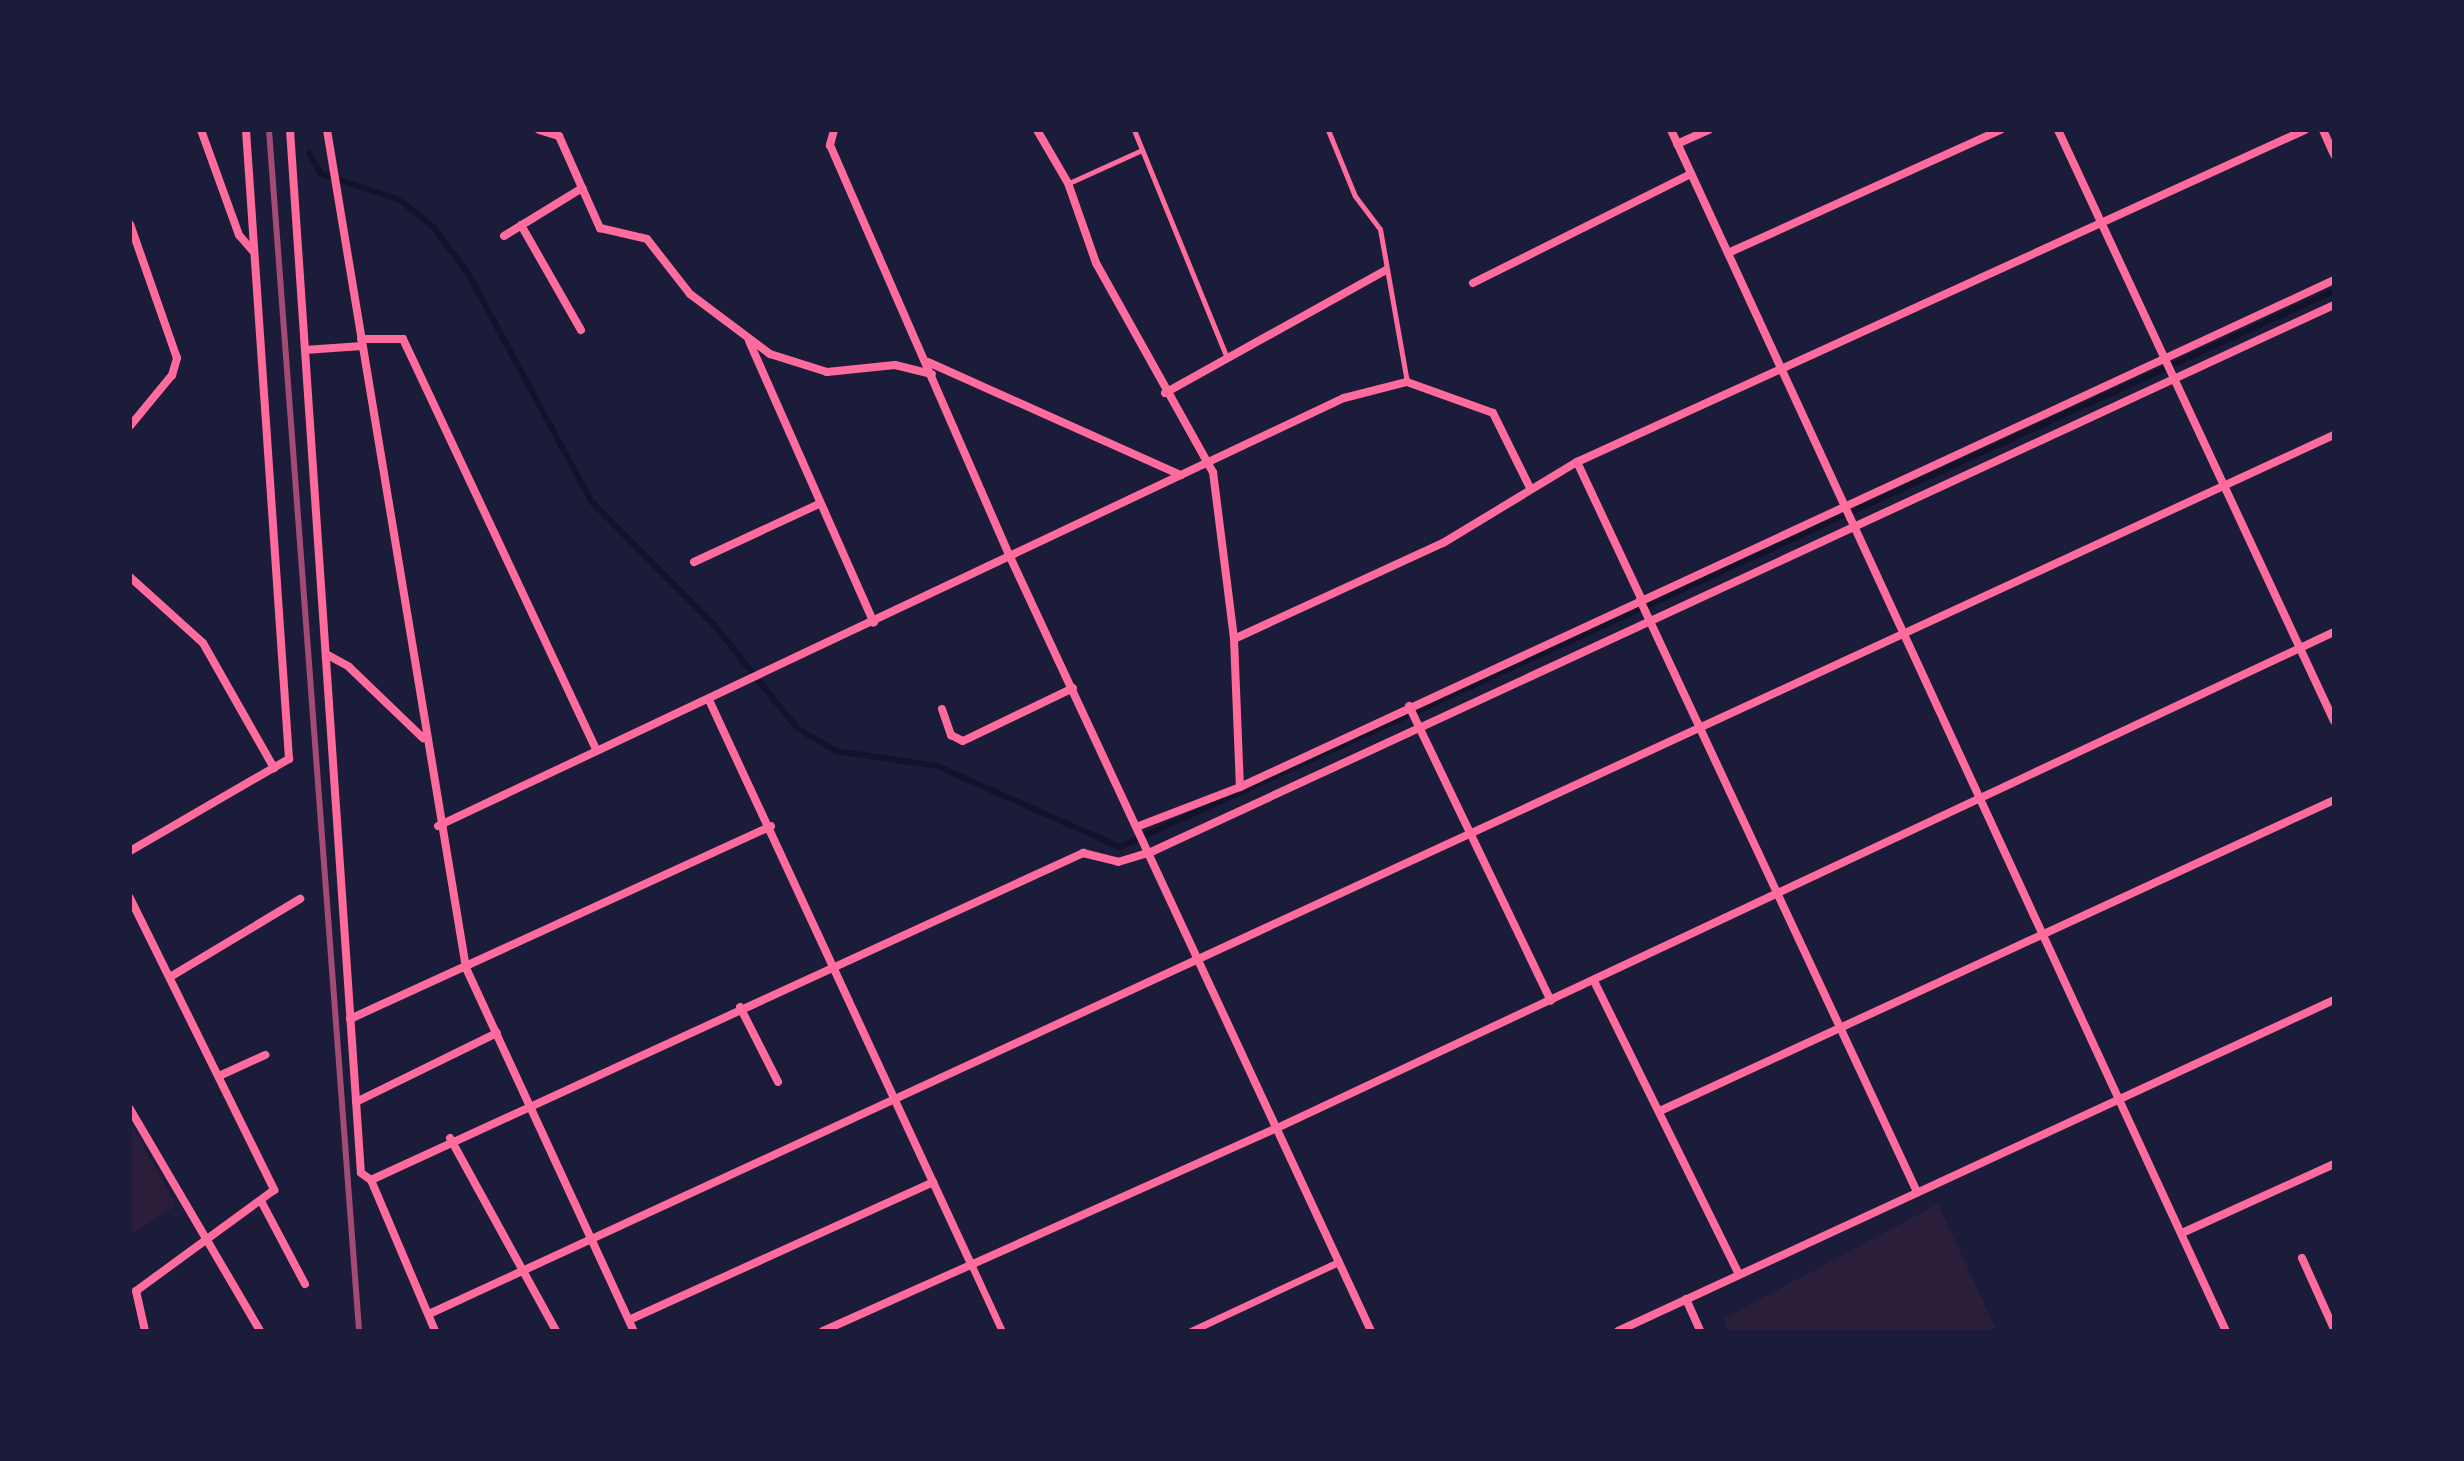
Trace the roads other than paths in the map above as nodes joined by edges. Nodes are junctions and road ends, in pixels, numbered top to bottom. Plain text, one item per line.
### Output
1 (201, 130) edge
2 (246, 130) edge
3 (290, 130) edge
4 (327, 130) edge
5 (539, 130) edge
6 (834, 130) edge
7 (1037, 130) edge
8 (1134, 130) edge
9 (1328, 130) edge
10 (1671, 130) edge
11 (1709, 130) edge
12 (2001, 130) edge
13 (2058, 130) edge
14 (2305, 130) edge
15 (2323, 130) edge
16 (1677, 144) junction
17 (1142, 150) junction
18 (2334, 155) edge
19 (1691, 174) junction
20 (1068, 183) junction
21 (582, 188) junction
22 (2101, 223) junction
23 (130, 224) edge
24 (521, 225) junction
25 (504, 236) dead end
26 (253, 252) junction
27 (1728, 253) junction
28 (1386, 270) junction
29 (2334, 280) edge
30 (1473, 283) dead end
31 (2334, 305) edge
32 (581, 330) dead end
33 (749, 341) junction
34 (361, 342) junction
35 (305, 350) junction
36 (2163, 358) junction
37 (1227, 359) junction
38 (928, 362) junction
39 (1782, 371) junction
40 (932, 374) junction
41 (2174, 378) junction
42 (1407, 382) junction
43 (1165, 393) junction
44 (130, 426) edge
45 (2334, 435) edge
46 (1577, 462) junction
47 (1206, 463) junction
48 (1181, 475) junction
49 (2227, 483) junction
50 (1530, 488) junction
51 (819, 504) junction
52 (1845, 507) junction
53 (1853, 524) junction
54 (1011, 559) junction
55 (694, 562) dead end
56 (130, 577) edge
57 (1641, 600) junction
58 (1649, 619) junction
59 (874, 623) junction
60 (2334, 632) edge
61 (1904, 634) junction
62 (1234, 639) junction
63 (2300, 648) junction
64 (326, 654) junction
65 (1073, 688) junction
66 (709, 700) junction
67 (1409, 706) junction
68 (942, 709) dead end
69 (2334, 721) edge
70 (1421, 725) junction
71 (1699, 726) junction
72 (423, 738) junction
73 (597, 751) junction
74 (274, 768) junction
75 (1240, 787) junction
76 (1980, 796) junction
77 (2334, 800) edge
78 (438, 826) junction
79 (771, 826) junction
80 (1139, 827) junction
81 (1471, 831) junction
82 (130, 851) edge
83 (1150, 852) junction
84 (1775, 897) junction
85 (130, 898) edge
86 (300, 899) dead end
87 (2040, 936) junction
88 (1198, 959) junction
89 (831, 965) junction
90 (466, 968) junction
91 (170, 977) junction
92 (1594, 981) junction
93 (2334, 1000) edge
94 (1551, 1001) junction
95 (740, 1007) junction
96 (350, 1019) junction
97 (1839, 1030) junction
98 (497, 1033) junction
99 (265, 1055) dead end
100 (219, 1076) junction
101 (778, 1082) dead end
102 (2117, 1099) junction
103 (896, 1100) junction
104 (356, 1102) junction
105 (530, 1105) junction
106 (130, 1109) edge
107 (1662, 1110) junction
108 (1275, 1129) junction
109 (450, 1138) junction
110 (2334, 1164) edge
111 (371, 1180) junction
112 (933, 1182) junction
113 (1917, 1192) junction
114 (261, 1201) junction
115 (2182, 1233) junction
116 (590, 1240) junction
117 (207, 1242) junction
118 (2302, 1258) dead end
119 (1338, 1262) junction
120 (971, 1264) junction
121 (525, 1272) junction
122 (1738, 1273) junction
123 (305, 1284) dead end
124 (1686, 1299) junction
125 (429, 1314) junction
126 (629, 1320) junction
127 (2334, 1329) edge
128 (145, 1331) edge
129 (260, 1331) edge
130 (435, 1331) edge
131 (556, 1331) edge
132 (634, 1331) edge
133 (823, 1331) edge
134 (1002, 1331) edge
135 (1191, 1331) edge
136 (1371, 1331) edge
137 (1618, 1331) edge
138 (1700, 1331) edge
139 (2226, 1331) edge

1 - 26 street
2 - 26 street
3 - 35 street
4 - 34 street
5 - 21 street
6 - 38 street
7 - 20 street
8 - 17 lane
9 - 28 lane
10 - 16 street
11 - 16 street
12 - 27 street
13 - 22 street
14 - 22 street
15 - 18 street
16 - 19 street
17 - 20 lane
17 - 37 lane
19 - 27 street
19 - 30 street
20 - 43 street
21 - 24 street
21 - 33 street
22 - 36 street
22 - 39 street
23 - 44 street
24 - 25 street
24 - 32 street
26 - 74 street
27 - 39 street
28 - 37 street
28 - 42 lane
29 - 36 street
31 - 41 street
33 - 40 street
33 - 51 street
34 - 35 street
34 - 72 street
34 - 73 street
35 - 64 street
36 - 41 street
36 - 52 street
37 - 43 street
38 - 40 street
38 - 48 street
39 - 46 street
39 - 52 street
40 - 54 street
41 - 49 street
41 - 53 street
42 - 47 street
42 - 50 street
43 - 47 street
45 - 49 street
46 - 50 street
46 - 57 street
47 - 48 street
47 - 62 street
48 - 54 street
49 - 61 street
49 - 63 street
50 - 62 street
51 - 55 street
51 - 59 street
52 - 53 street
52 - 57 street
53 - 58 street
53 - 61 street
54 - 59 street
54 - 65 street
56 - 74 street
57 - 58 street
57 - 67 street
58 - 70 street
58 - 71 street
59 - 66 street
60 - 63 street
61 - 71 street
61 - 76 street
62 - 75 street
63 - 69 street
63 - 76 street
64 - 72 street
64 - 96 street
65 - 68 street
65 - 80 street
66 - 73 street
66 - 79 street
67 - 70 street
67 - 75 street
70 - 81 street
70 - 83 street
71 - 81 street
71 - 84 street
72 - 78 street
73 - 78 street
74 - 82 street
75 - 80 street
76 - 84 street
76 - 87 street
77 - 87 street
78 - 90 street
79 - 89 street
79 - 90 street
80 - 83 street
81 - 88 street
81 - 94 street
83 - 88 street
83 - 89 street
84 - 92 street
84 - 97 street
85 - 91 street
86 - 91 street
87 - 97 street
87 - 102 street
88 - 103 street
88 - 108 street
89 - 95 street
89 - 103 street
90 - 96 street
90 - 98 street
91 - 100 street
92 - 94 street
92 - 107 street
93 - 102 street
94 - 108 street
95 - 101 street
95 - 105 street
96 - 104 street
97 - 107 street
97 - 113 street
98 - 104 street
98 - 105 street
99 - 100 street
100 - 114 street
102 - 113 street
102 - 115 street
103 - 112 street
103 - 116 street
104 - 111 street
105 - 109 street
105 - 116 street
106 - 117 street
107 - 122 street
108 - 119 street
108 - 120 street
109 - 111 street
109 - 121 street
110 - 115 street
111 - 125 street
112 - 120 street
112 - 126 street
113 - 122 street
114 - 117 street
114 - 123 street
115 - 139 street
116 - 121 street
116 - 126 street
117 - 128 street
117 - 129 street
118 - 127 street
119 - 135 street
119 - 136 street
120 - 133 street
120 - 134 street
121 - 125 street
121 - 131 street
122 - 124 street
124 - 137 street
124 - 138 street
125 - 130 street
126 - 132 street

